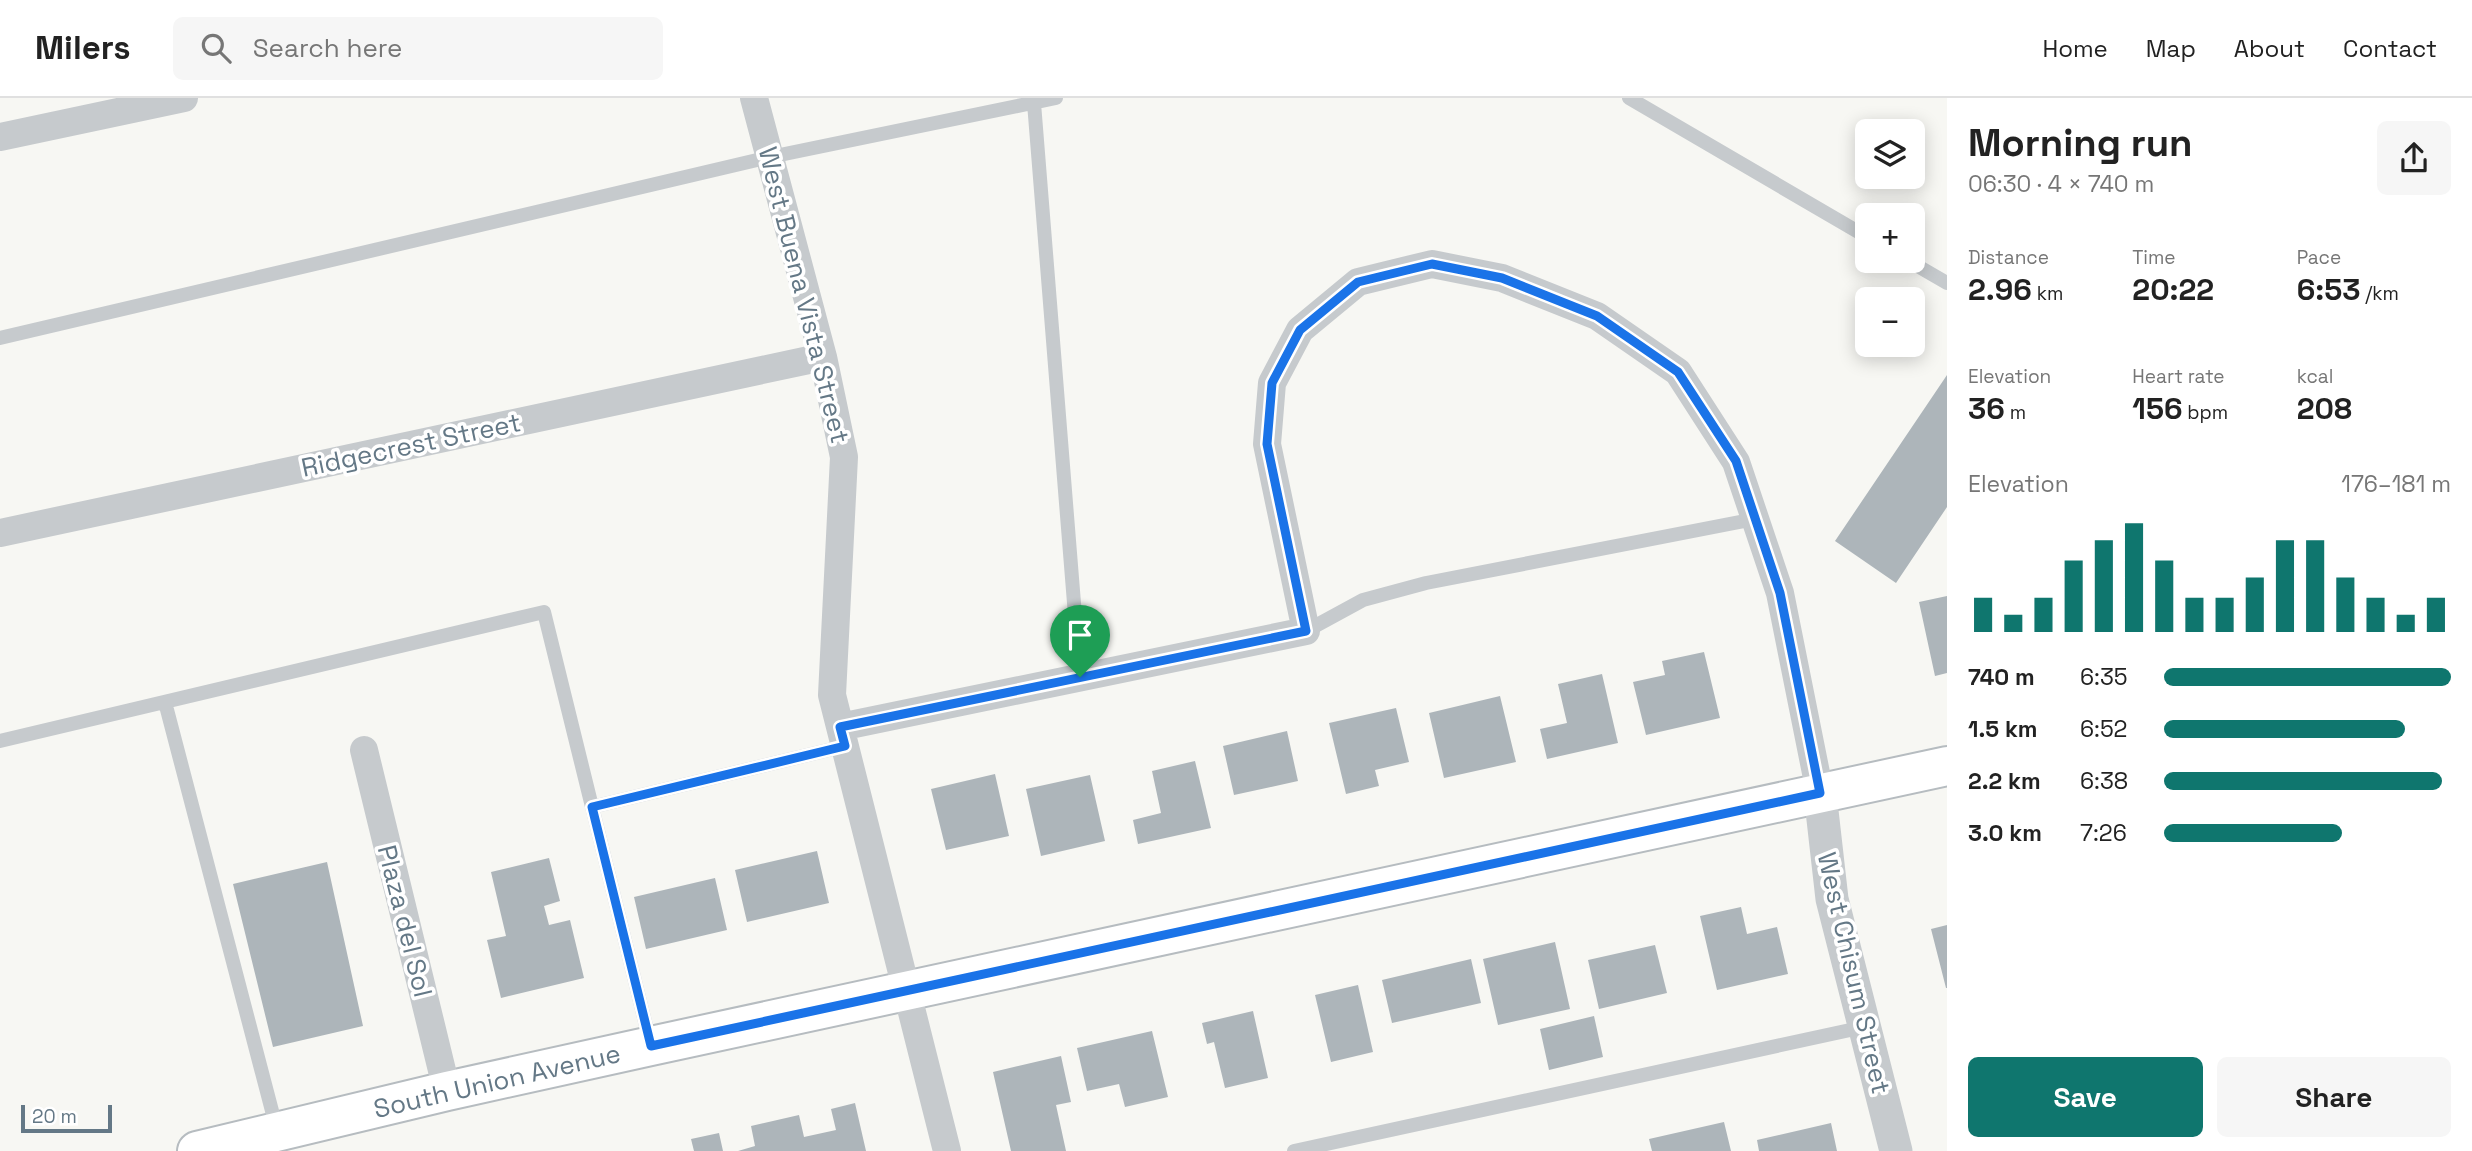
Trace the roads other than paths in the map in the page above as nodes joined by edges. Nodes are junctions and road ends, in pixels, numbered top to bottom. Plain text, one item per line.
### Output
1 (184, 98) edge
2 (754, 98) edge
3 (1056, 98) edge
4 (1629, 98) edge
5 (1034, 103) junction
6 (0, 137) edge
7 (770, 157) junction
8 (1855, 230) edge
9 (1925, 270) edge
10 (1947, 283) edge
11 (0, 338) edge
12 (823, 357) junction
13 (1755, 519) junction
14 (0, 533) edge
15 (1306, 631) junction
16 (1080, 677) junction
17 (165, 702) junction
18 (842, 737) junction
19 (0, 741) edge
20 (364, 750) dead end
21 (1947, 766) edge
22 (1820, 793) junction
23 (592, 807) junction
24 (907, 990) junction
25 (1865, 1027) junction
26 (651, 1046) junction
27 (447, 1091) junction
28 (278, 1131) junction
29 (197, 1151) edge
30 (947, 1151) edge
31 (1294, 1151) edge
32 (1896, 1151) edge

1 - 6 street
2 - 7 street, West Buena Vista Street
3 - 5 lane
4 - 8 lane
5 - 7 lane
5 - 16 lane
7 - 11 lane
7 - 12 street, West Buena Vista Street
9 - 10 lane
12 - 14 street, Ridgecrest Street
12 - 18 street, West Buena Vista Street
13 - 15 lane
13 - 15 street
13 - 22 street
15 - 16 street
16 - 18 street
17 - 19 lane
17 - 23 lane
17 - 28 lane
18 - 23 lane
18 - 24 street, West Buena Vista Street
20 - 27 street, Plaza del Sol
21 - 22 main road, South Union Avenue
22 - 24 main road, South Union Avenue
22 - 25 street, West Chisum Street
23 - 26 lane
24 - 26 main road, South Union Avenue
24 - 30 street, West Buena Vista Street
25 - 31 lane
25 - 32 street, West Chisum Street
26 - 27 main road, South Union Avenue
27 - 28 main road, South Union Avenue
28 - 29 main road, South Union Avenue

